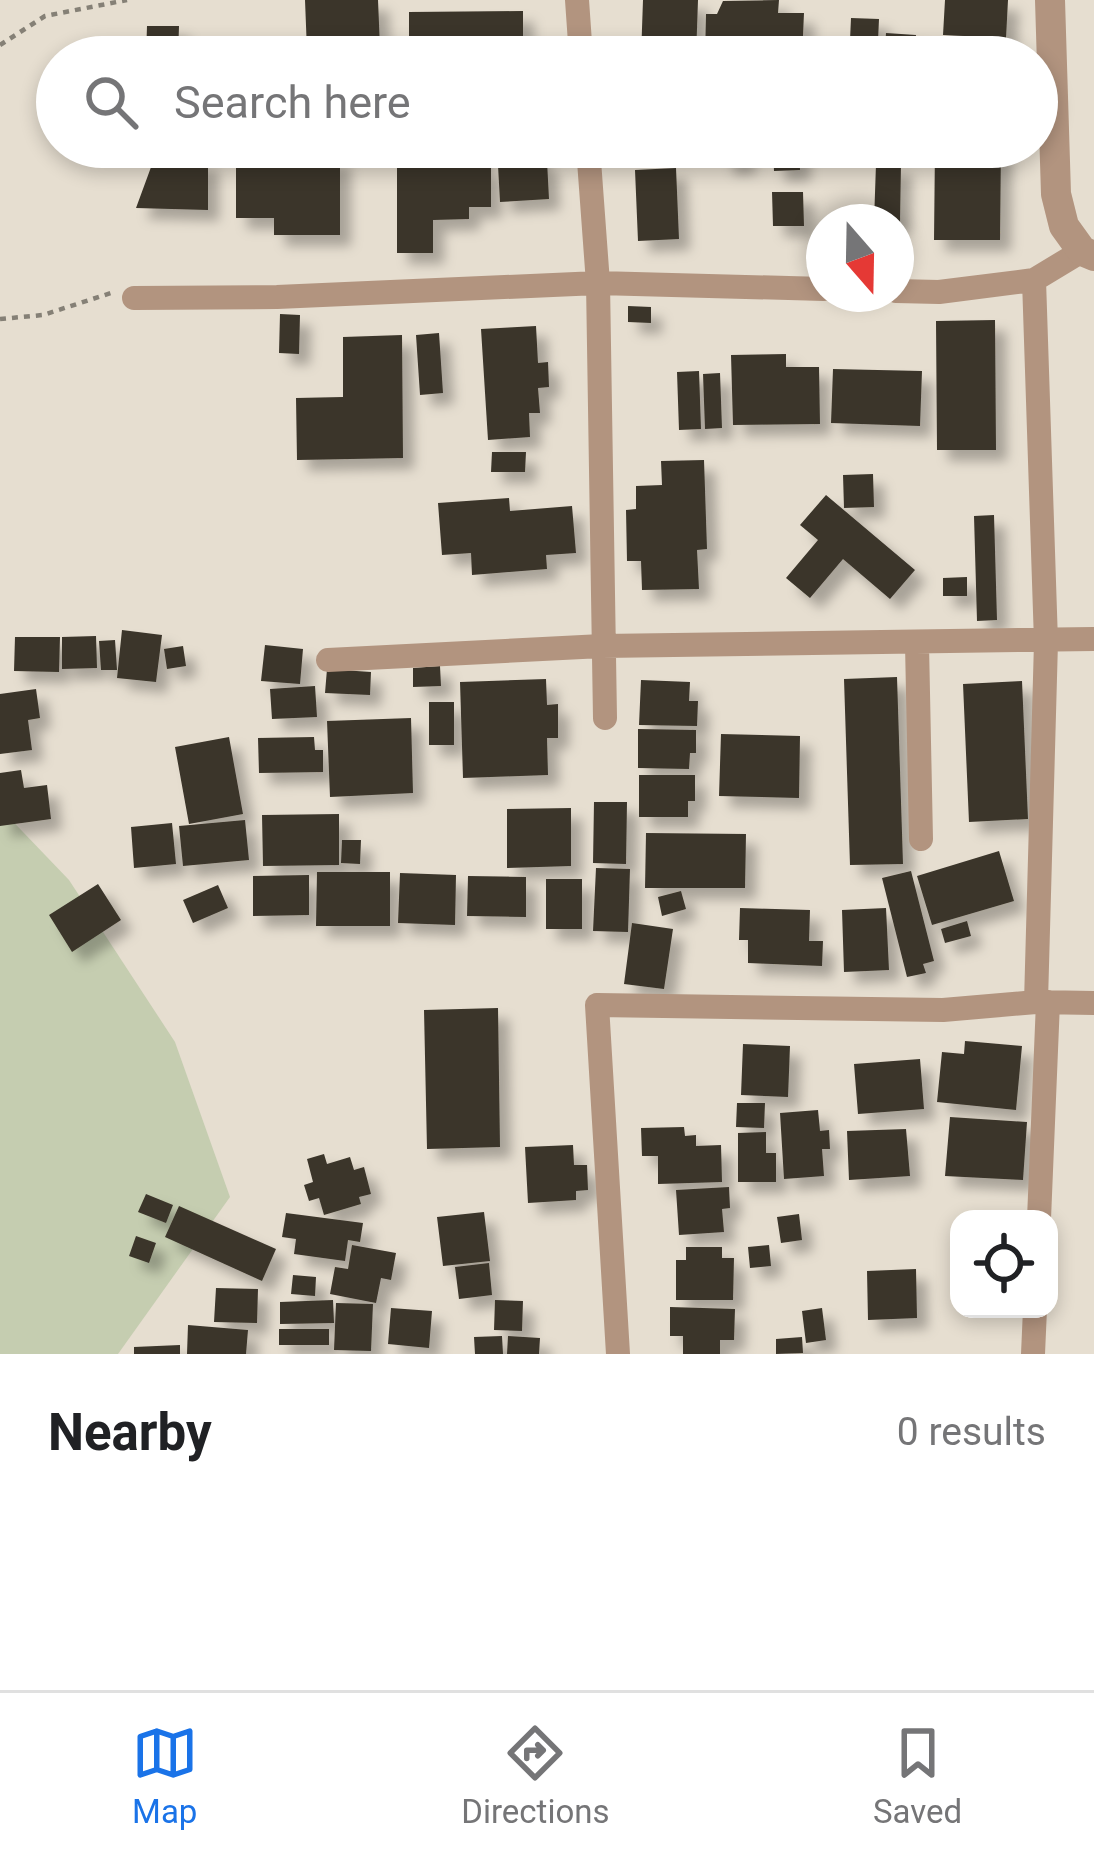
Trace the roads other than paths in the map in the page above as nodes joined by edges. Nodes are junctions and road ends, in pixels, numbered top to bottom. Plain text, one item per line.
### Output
1 (577, 0) edge
2 (1050, 0) edge
3 (580, 36) edge
4 (1051, 36) edge
5 (590, 168) edge
6 (1055, 168) edge
7 (1088, 254) edge
8 (1034, 280) junction
9 (598, 283) junction
10 (806, 289) edge
11 (914, 291) edge
12 (134, 298) dead end
13 (1094, 640) edge
14 (1046, 642) junction
15 (917, 644) junction
16 (602, 646) junction
17 (328, 660) dead end
18 (604, 718) dead end
19 (921, 839) dead end
20 (1042, 1002) junction
21 (1094, 1003) edge
22 (1039, 1210) edge
23 (1035, 1318) edge
24 (618, 1354) edge
25 (1033, 1354) edge

1 - 3 street
2 - 4 street
5 - 9 street
6 - 7 street
7 - 8 street
8 - 11 street
8 - 14 street
9 - 10 street
9 - 12 street
9 - 16 street
13 - 14 street
14 - 15 street
14 - 20 street
15 - 16 street
15 - 19 street
16 - 17 street
16 - 18 street
20 - 21 street
20 - 22 street
20 - 24 street
23 - 25 street

